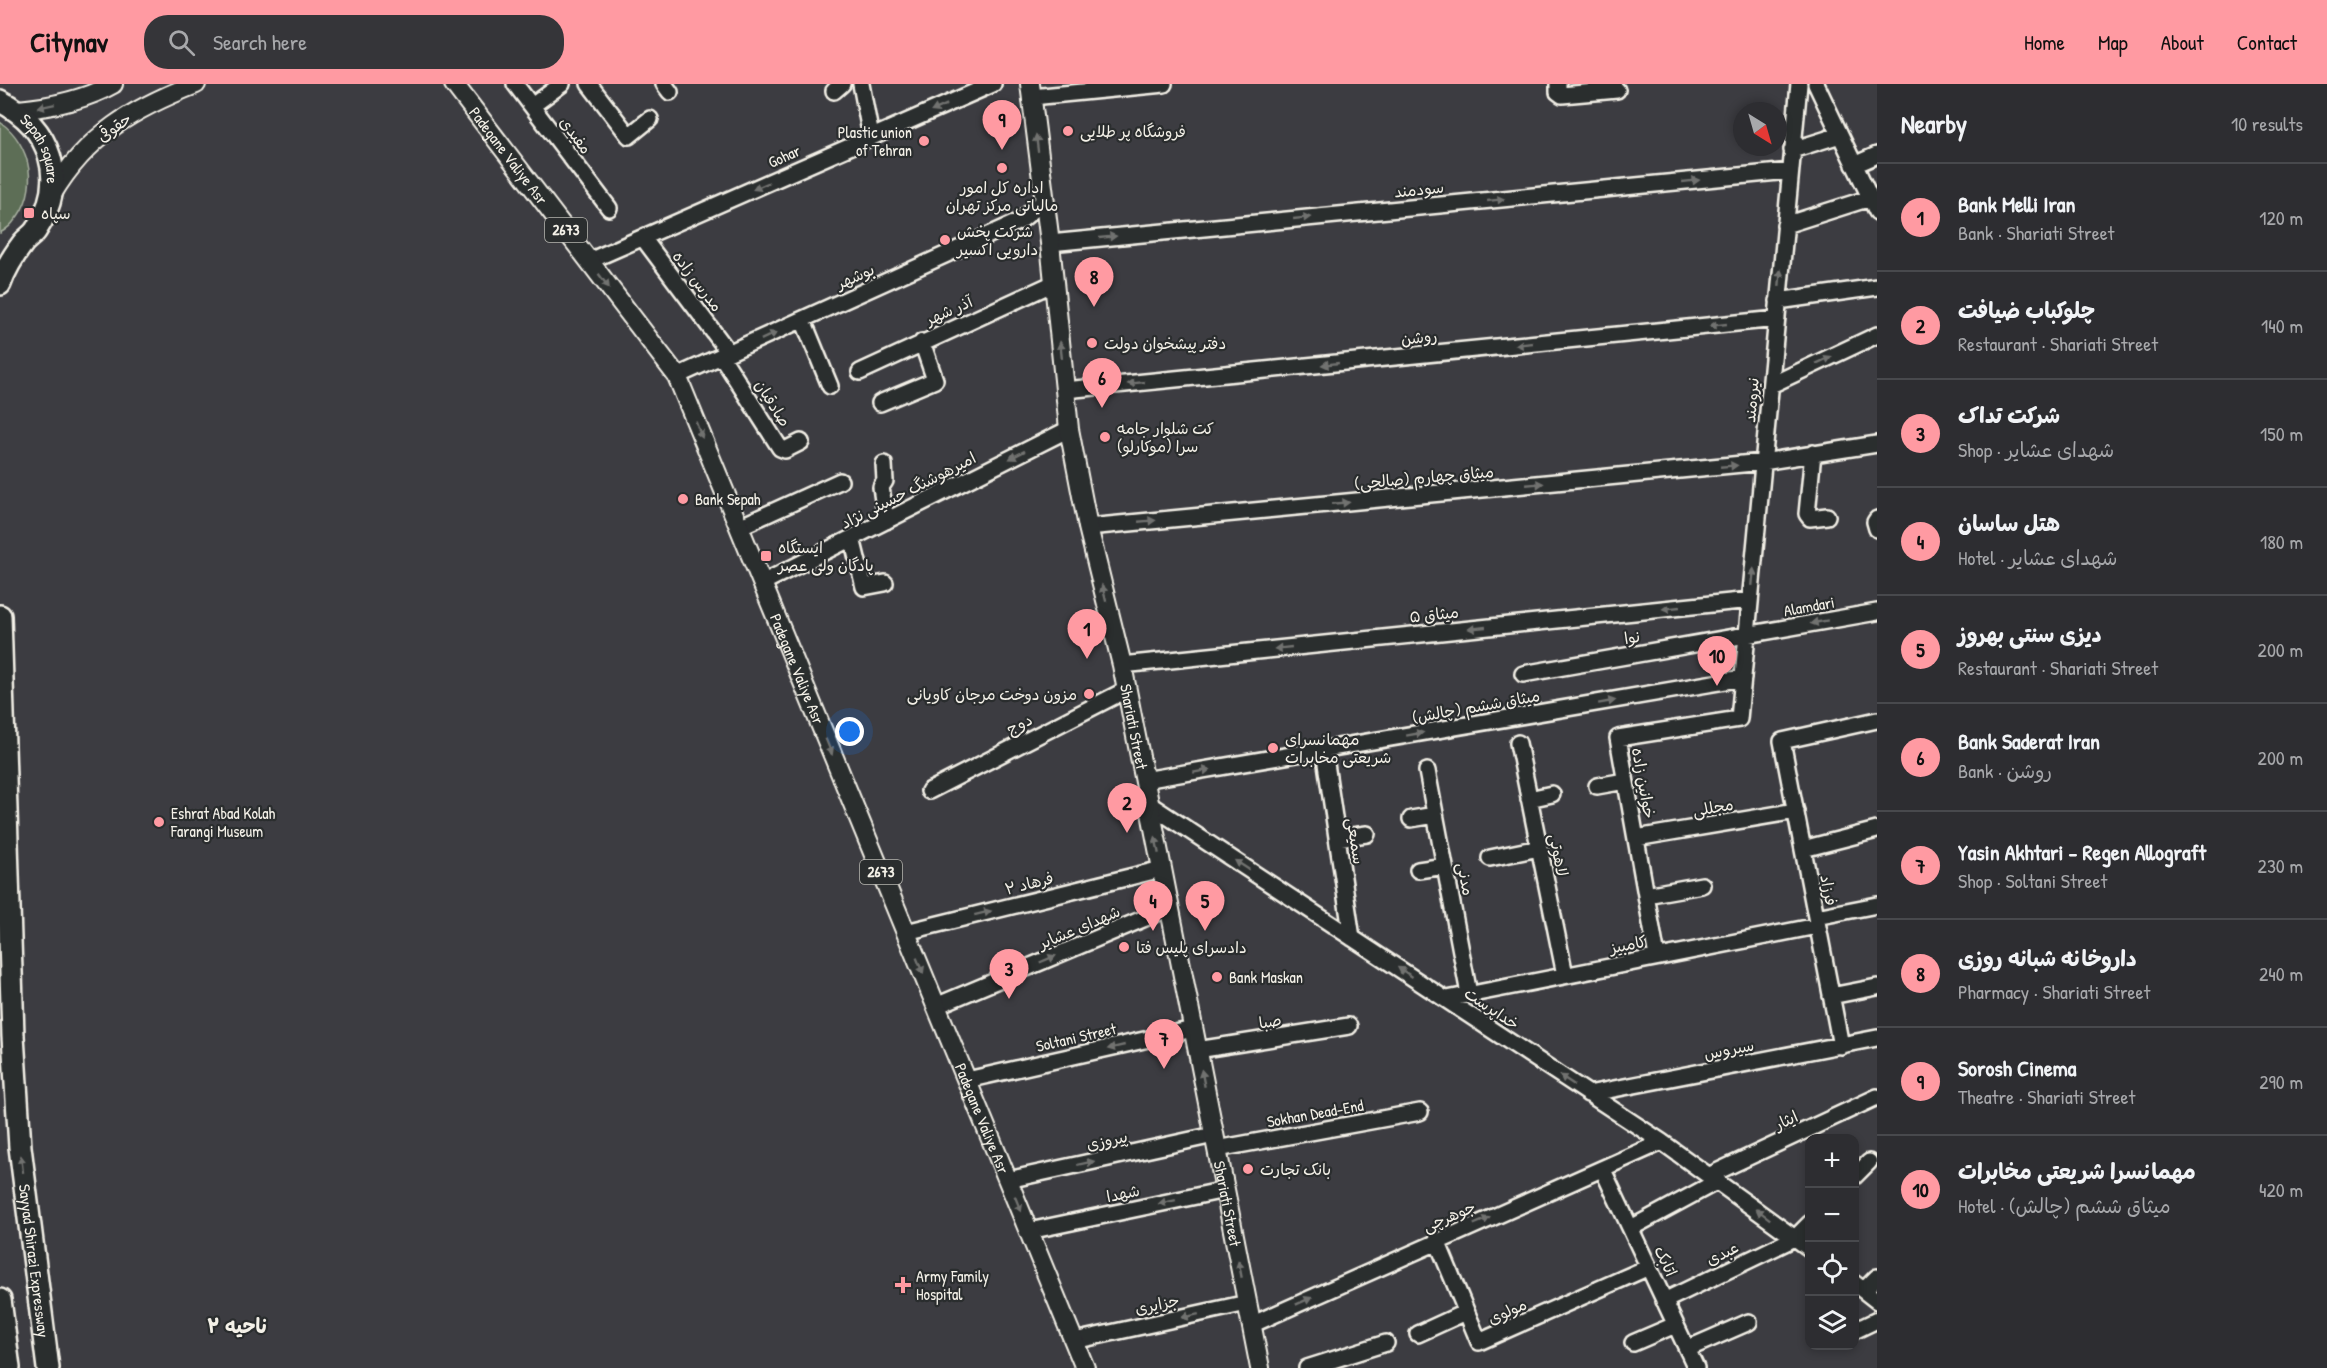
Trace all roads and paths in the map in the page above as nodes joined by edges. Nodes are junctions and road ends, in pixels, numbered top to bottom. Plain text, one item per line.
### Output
1 (113, 84) edge
2 (196, 84) edge
3 (454, 84) edge
4 (515, 84) edge
5 (562, 84) edge
6 (589, 84) edge
7 (861, 84) edge
8 (993, 84) edge
9 (1164, 84) edge
10 (1558, 84) edge
11 (1799, 84) edge
12 (1816, 84) edge
13 (1031, 90) edge
14 (1617, 90) dead end
15 (9, 105) edge
16 (532, 106) junction
17 (650, 119) dead end
18 (1840, 135) junction
19 (871, 137) junction
20 (1792, 150) junction
21 (1877, 155) edge
22 (1854, 165) junction
23 (1791, 171) junction
24 (52, 194) junction
25 (1044, 201) junction
26 (1874, 206) edge
27 (609, 208) dead end
28 (1785, 225) junction
29 (643, 238) junction
30 (1050, 243) junction
31 (589, 261) junction
32 (1054, 283) junction
33 (0, 284) edge
34 (1877, 287) edge
35 (1778, 301) junction
36 (1777, 319) junction
37 (803, 320) junction
38 (1877, 335) edge
39 (922, 342) junction
40 (726, 351) junction
41 (860, 372) dead end
42 (677, 376) junction
43 (1770, 385) junction
44 (830, 386) dead end
45 (1065, 390) junction
46 (880, 403) dead end
47 (1069, 429) junction
48 (801, 442) dead end
49 (1877, 444) edge
50 (1813, 453) junction
51 (1763, 462) junction
52 (884, 464) dead end
53 (840, 481) dead end
54 (1827, 516) dead end
55 (1877, 519) edge
56 (886, 521) junction
57 (739, 527) junction
58 (1088, 527) junction
59 (1877, 529) edge
60 (852, 538) junction
61 (762, 583) junction
62 (885, 583) dead end
63 (1750, 600) junction
64 (1877, 612) edge
65 (0, 616) edge
66 (1747, 635) junction
67 (1122, 665) junction
68 (1523, 674) dead end
69 (1743, 678) junction
70 (1126, 690) junction
71 (1739, 719) joint
72 (1877, 720) edge
73 (1518, 743) dead end
74 (1324, 750) junction
75 (1427, 771) dead end
76 (1144, 780) junction
77 (1626, 781) junction
78 (1598, 786) dead end
79 (929, 791) dead end
80 (1552, 794) dead end
81 (1529, 799) junction
82 (1149, 804) junction
83 (1796, 811) junction
84 (1435, 815) junction
85 (1411, 819) dead end
86 (1877, 830) edge
87 (1367, 834) dead end
88 (1337, 838) junction
89 (1636, 838) junction
90 (1539, 848) junction
91 (1803, 849) junction
92 (1490, 858) dead end
93 (1445, 866) junction
94 (1162, 869) junction
95 (1418, 870) dead end
96 (1702, 885) dead end
97 (1646, 895) junction
98 (1877, 905) edge
99 (1169, 908) junction
100 (1817, 921) junction
101 (906, 932) junction
102 (1352, 938) junction
103 (1657, 957) junction
104 (1565, 975) junction
105 (1877, 987) edge
106 (1469, 994) junction
107 (1831, 996) junction
108 (1447, 999) junction
109 (936, 1006) junction
110 (1349, 1026) dead end
111 (1193, 1029) junction
112 (1877, 1038) edge
113 (1840, 1046) junction
114 (1197, 1050) junction
115 (967, 1080) junction
116 (1588, 1094) junction
117 (1877, 1097) edge
118 (1420, 1112) dead end
119 (1215, 1142) junction
120 (1662, 1142) junction
121 (1869, 1162) dead end
122 (1603, 1170) junction
123 (1859, 1172) edge
124 (1714, 1178) junction
125 (1008, 1180) junction
126 (1225, 1190) junction
127 (1805, 1227) edge
128 (1630, 1228) junction
129 (1029, 1231) junction
130 (1795, 1238) junction
131 (1437, 1241) junction
132 (1805, 1246) edge
133 (1649, 1267) junction
134 (1877, 1277) edge
135 (1859, 1286) edge
136 (0, 1300) edge
137 (1664, 1301) junction
138 (1877, 1301) edge
139 (1247, 1303) junction
140 (1467, 1312) junction
141 (1877, 1320) edge
142 (1749, 1322) dead end
143 (1251, 1325) junction
144 (1676, 1325) junction
145 (1859, 1328) edge
146 (1418, 1334) dead end
147 (1074, 1341) junction
148 (1386, 1343) dead end
149 (1633, 1343) dead end
150 (1687, 1349) junction
151 (9, 1368) edge
152 (48, 1368) edge
153 (1085, 1368) edge
154 (1260, 1368) edge
155 (1307, 1368) edge
156 (1695, 1368) edge

1 -> 15 main road
2 - 24 main road, حقوقی
3 - 31 main road, Padegane Valiye Asr / 2673
4 - 16 street, مفیدی
5 - 16 street
6 - 17 street
7 - 19 street
8 -> 19 street, Gohar
9 - 13 street
10 - 14 street
11 - 20 street, نیرومند
12 - 18 street
25 -> 13 main road, Shariati Street
15 - 24 highway, Sepah square
16 - 27 street, مفیدی
18 - 20 street
18 - 22 street
19 -> 29 street, Gohar
20 - 23 street, نیرومند
21 - 22 street
22 - 26 street
23 - 28 street, نیرومند
30 -> 23 street, سودمند
24 - 33 highway, Sepah square
25 - 30 main road, Shariati Street
25 - 37 street, بوشهر
26 - 28 street
35 -> 28 street, نیرومند
29 - 31 street, Gohar
29 - 40 street, مدرس زاده
30 - 32 main road, Shariati Street
31 -> 42 main road, Padegane Valiye Asr / 2673
32 - 39 street, آذر شهر
45 -> 32 main road, Shariati Street
34 - 35 street
35 - 36 street, نیرومند
36 - 43 street, نیرومند
36 -> 45 street, روشن
40 -> 37 street, بوشهر
37 - 44 street
43 -> 38 street
39 - 41 street, آذر شهر
39 - 46 street
40 - 42 street, بوشهر
40 - 48 street, صادقیان
42 -> 57 main road, Padegane Valiye Asr / 2673
43 - 51 street, نیرومند
45 - 47 main road, Shariati Street
47 -> 56 street, امیرهوشنگ حسینی نژاد
47 - 58 main road, Shariati Street
49 - 50 street, میثاق چهارم (صالحی)
50 - 51 street, میثاق چهارم (صالحی)
50 - 54 street
58 -> 51 street, میثاق چهارم (صالحی)
63 -> 51 street, نیرومند
52 - 56 street
53 - 57 street
55 - 59 street
56 - 60 street, امیرهوشنگ حسینی نژاد
57 - 61 main road, Padegane Valiye Asr / 2673
67 -> 58 main road, Shariati Street
60 - 61 street, امیرهوشنگ حسینی نژاد
60 - 62 street
61 -> 101 main road, Padegane Valiye Asr / 2673
63 - 66 street, نیرومند
63 -> 67 street, میثاق ۵
64 -> 66 street, Alamdari
152 -> 65 highway, Sayyad Shirazi Expressway
66 - 68 street, نوا
66 - 69 street, نیرومند
67 - 70 main road, Shariati Street
69 - 71 street, نیرومند
74 -> 69 street, میثاق ششم (چالش)
70 - 76 main road, Shariati Street
70 - 79 street, دوج
71 - 77 street, خوانین زاده
72 - 83 street, فرزاد
73 - 81 street, لاهوتی
76 -> 74 street, میثاق ششم (چالش)
74 - 88 street, سمیعی
75 - 84 street, مدنی
76 - 82 main road, Shariati Street
77 - 78 street
77 - 89 street, خوانین زاده
80 - 81 street
81 - 90 street, لاهوتی
94 -> 82 main road, Shariati Street
102 -> 82 street, خداپرست
83 - 89 street, مجللی
83 - 91 street, فرزاد
84 - 85 street
84 - 93 street, مدنی
86 - 91 street
87 - 88 street
88 - 102 street, سمیعی
89 - 97 street, خوانین زاده
90 - 92 street
90 - 104 street, لاهوتی
91 - 100 street, فرزاد
93 - 95 street
93 - 106 street, مدنی
94 - 99 main road, Shariati Street
101 -> 94 street, فرهاد ۲
96 - 97 street
97 - 103 street, خوانین زاده
98 - 100 street, کامبیز
109 -> 99 street, شهدای عشایر
99 - 111 main road, Shariati Street
100 - 103 street, کامبیز
100 - 107 street, فرزاد
101 -> 109 main road, Padegane Valiye Asr / 2673
108 -> 102 street, خداپرست
103 - 104 street, کامبیز
104 - 106 street, کامبیز
105 - 107 street
106 - 108 street, کامبیز
107 - 113 street, فرزاد
116 -> 108 street, خداپرست
109 - 115 main road, Padegane Valiye Asr / 2673
110 - 114 street, صبا
111 - 114 main road, Shariati Street
111 -> 115 street, Soltani Street
112 - 113 street, سیروس
113 - 116 street, سیروس
119 -> 114 main road, Shariati Street
115 - 125 main road, Padegane Valiye Asr / 2673
116 - 120 street, خداپرست
117 - 124 street, ایثار
118 - 119 street, Sokhan Dead-End
125 -> 119 street, پیروزی
119 - 126 main road, Shariati Street
120 - 122 street, جوهرچی
120 - 124 street, خداپرست
121 - 123 street
122 - 128 street, اتابک
131 -> 122 street, جوهرچی
124 - 128 street, ایثار
130 -> 124 street, خداپرست
125 -> 129 main road, Padegane Valiye Asr / 2673
126 -> 129 street, شهدا
139 -> 126 main road, Shariati Street
127 - 130 street
128 - 133 street, اتابک
129 - 147 main road, Padegane Valiye Asr / 2673
130 - 132 street, خداپرست
130 - 137 street, عبدی
131 - 140 street, مولوی
143 -> 131 street, جوهرچی
133 - 137 street, اتابک
133 - 140 street, مولوی
134 - 135 street
135 - 138 street
136 - 151 highway
137 - 144 street, اتابک
139 - 143 main road, Shariati Street
139 -> 147 street, جزایری
140 - 146 street
141 - 145 street
142 - 150 street
143 - 154 main road, Shariati Street
144 - 149 street
144 - 150 street, اتابک
147 - 153 main road, Padegane Valiye Asr / 2673
148 - 155 street
150 - 156 street, اتابک

